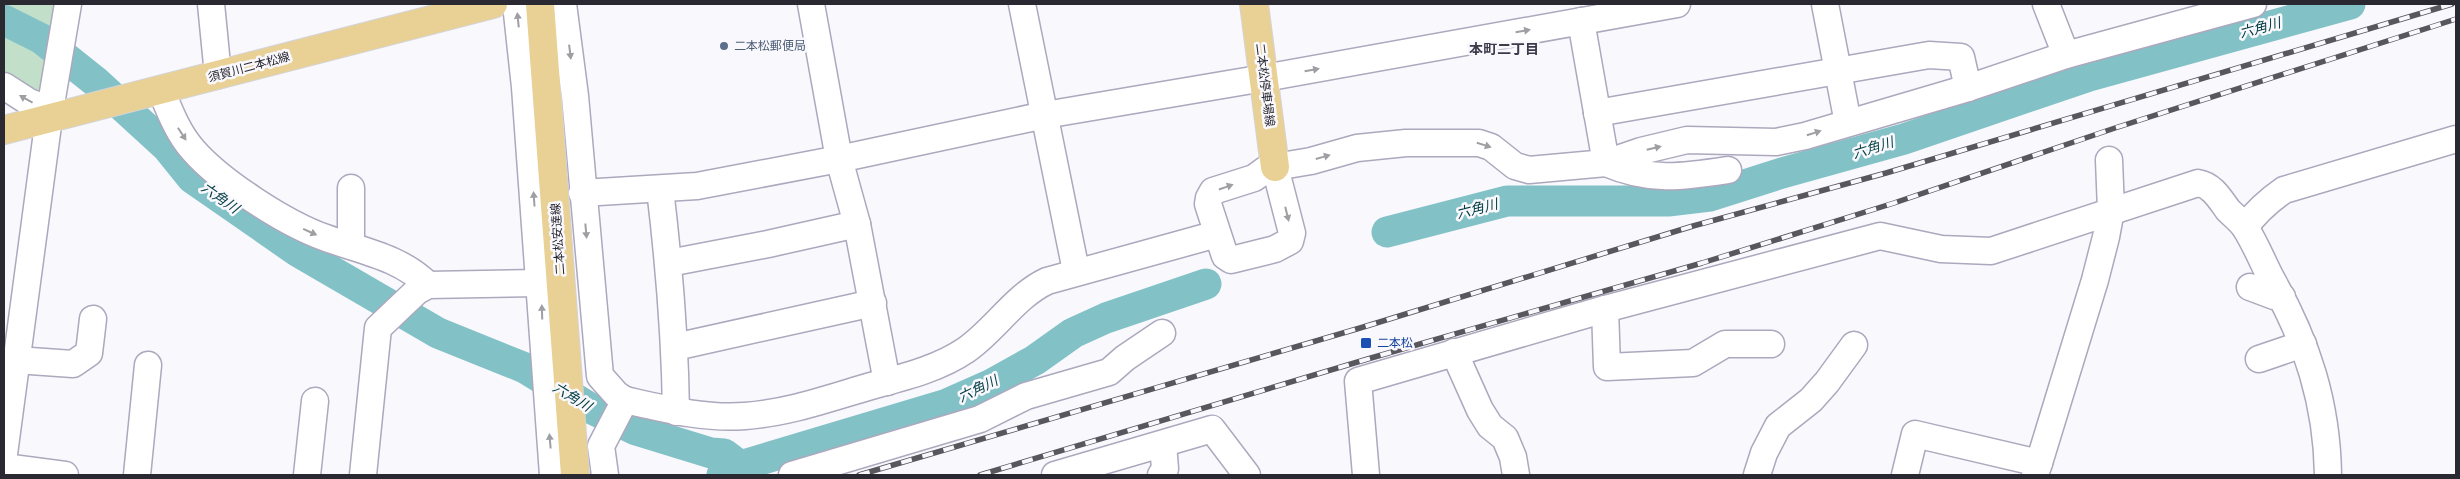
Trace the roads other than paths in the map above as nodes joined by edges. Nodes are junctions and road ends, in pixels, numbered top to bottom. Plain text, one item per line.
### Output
1 (211, 4) edge
2 (493, 4) edge
3 (516, 4) edge
4 (540, 4) edge
5 (563, 4) edge
6 (810, 4) edge
7 (1022, 4) edge
8 (1254, 4) edge
9 (1676, 4) edge
10 (1825, 4) edge
11 (2046, 4) edge
12 (2253, 4) edge
13 (65, 5) edge
14 (1646, 6) edge
15 (1582, 20) junction
16 (2066, 56) junction
17 (1838, 71) junction
18 (218, 75) junction
19 (1264, 78) junction
20 (4, 86) edge
21 (1968, 88) junction
22 (152, 92) junction
23 (57, 113) junction
24 (1597, 113) junction
25 (1044, 115) junction
26 (1848, 123) junction
27 (4, 130) edge
28 (2456, 139) edge
29 (839, 159) junction
30 (2109, 160) dead end
31 (1606, 163) junction
32 (1275, 167) junction
33 (1728, 170) dead end
34 (351, 188) dead end
35 (660, 189) junction
36 (582, 193) junction
37 (2111, 210) junction
38 (856, 224) junction
39 (2245, 228) junction
40 (1217, 234) junction
41 (351, 245) junction
42 (669, 263) junction
43 (1076, 271) junction
44 (540, 283) junction
45 (2250, 287) dead end
46 (423, 288) junction
47 (2282, 297) junction
48 (873, 304) junction
49 (1605, 309) junction
50 (93, 319) dead end
51 (1162, 333) dead end
52 (1771, 344) dead end
53 (2303, 344) junction
54 (1854, 345) dead end
55 (675, 347) junction
56 (1454, 352) junction
57 (2259, 359) dead end
58 (16, 360) junction
59 (148, 365) dead end
60 (887, 382) junction
61 (315, 401) dead end
62 (624, 402) junction
63 (676, 412) junction
64 (1163, 444) junction
65 (4, 454) edge
66 (4, 467) edge
67 (2037, 469) edge
68 (65, 475) edge
69 (137, 475) edge
70 (307, 475) edge
71 (363, 475) edge
72 (553, 475) edge
73 (575, 475) edge
74 (605, 475) edge
75 (792, 475) edge
76 (1055, 475) edge
77 (1161, 475) edge
78 (1247, 475) edge
79 (1366, 475) edge
80 (1516, 475) edge
81 (1757, 475) edge
82 (1905, 475) edge
83 (2328, 475) edge

1 - 18 street
2 - 18 main road, 須賀川二本松線
44 -> 3 street
4 - 73 main road, 二本松安達線
5 -> 36 street
6 - 29 street
7 - 25 street
8 - 19 main road, 二本松停車場線
9 - 14 street
10 - 17 street
11 - 16 street
12 - 16 street
13 - 23 street
14 - 15 street
19 -> 15 street
15 - 24 street
16 - 21 street
17 - 21 street
17 - 24 street
17 - 26 street
18 - 22 main road, 須賀川二本松線
19 - 25 street
19 - 32 main road, 二本松停車場線
23 -> 20 street
21 - 26 street
22 - 23 main road, 須賀川二本松線
22 -> 41 street
23 - 27 main road, 須賀川二本松線
23 - 58 street
24 - 31 street
25 - 29 street
25 - 43 street
31 -> 26 street
28 - 39 street
29 - 35 street
29 - 38 street
30 - 37 street
32 -> 31 street
31 - 33 street
40 -> 32 street
32 -> 40 street
34 - 41 street
35 - 36 street
35 - 42 street
36 -> 62 street
37 - 39 street
37 - 49 street
37 - 67 street
38 - 42 street
38 - 48 street
39 - 47 street
40 - 43 street
41 - 46 street
42 - 55 street
43 - 60 street
44 - 46 street
72 -> 44 street
45 - 47 street
46 - 71 street
47 - 53 street
48 - 55 street
48 - 60 street
49 - 52 street
49 - 56 street
50 - 58 street
51 - 75 street
53 - 57 street
53 - 83 street
54 - 81 street
55 - 63 street
56 - 79 street
56 - 80 street
58 - 65 street
59 - 69 street
60 - 63 street
61 - 70 street
62 - 63 street
62 - 74 street
64 - 76 street
64 - 77 street
64 - 78 street
66 - 68 street
67 - 82 street

